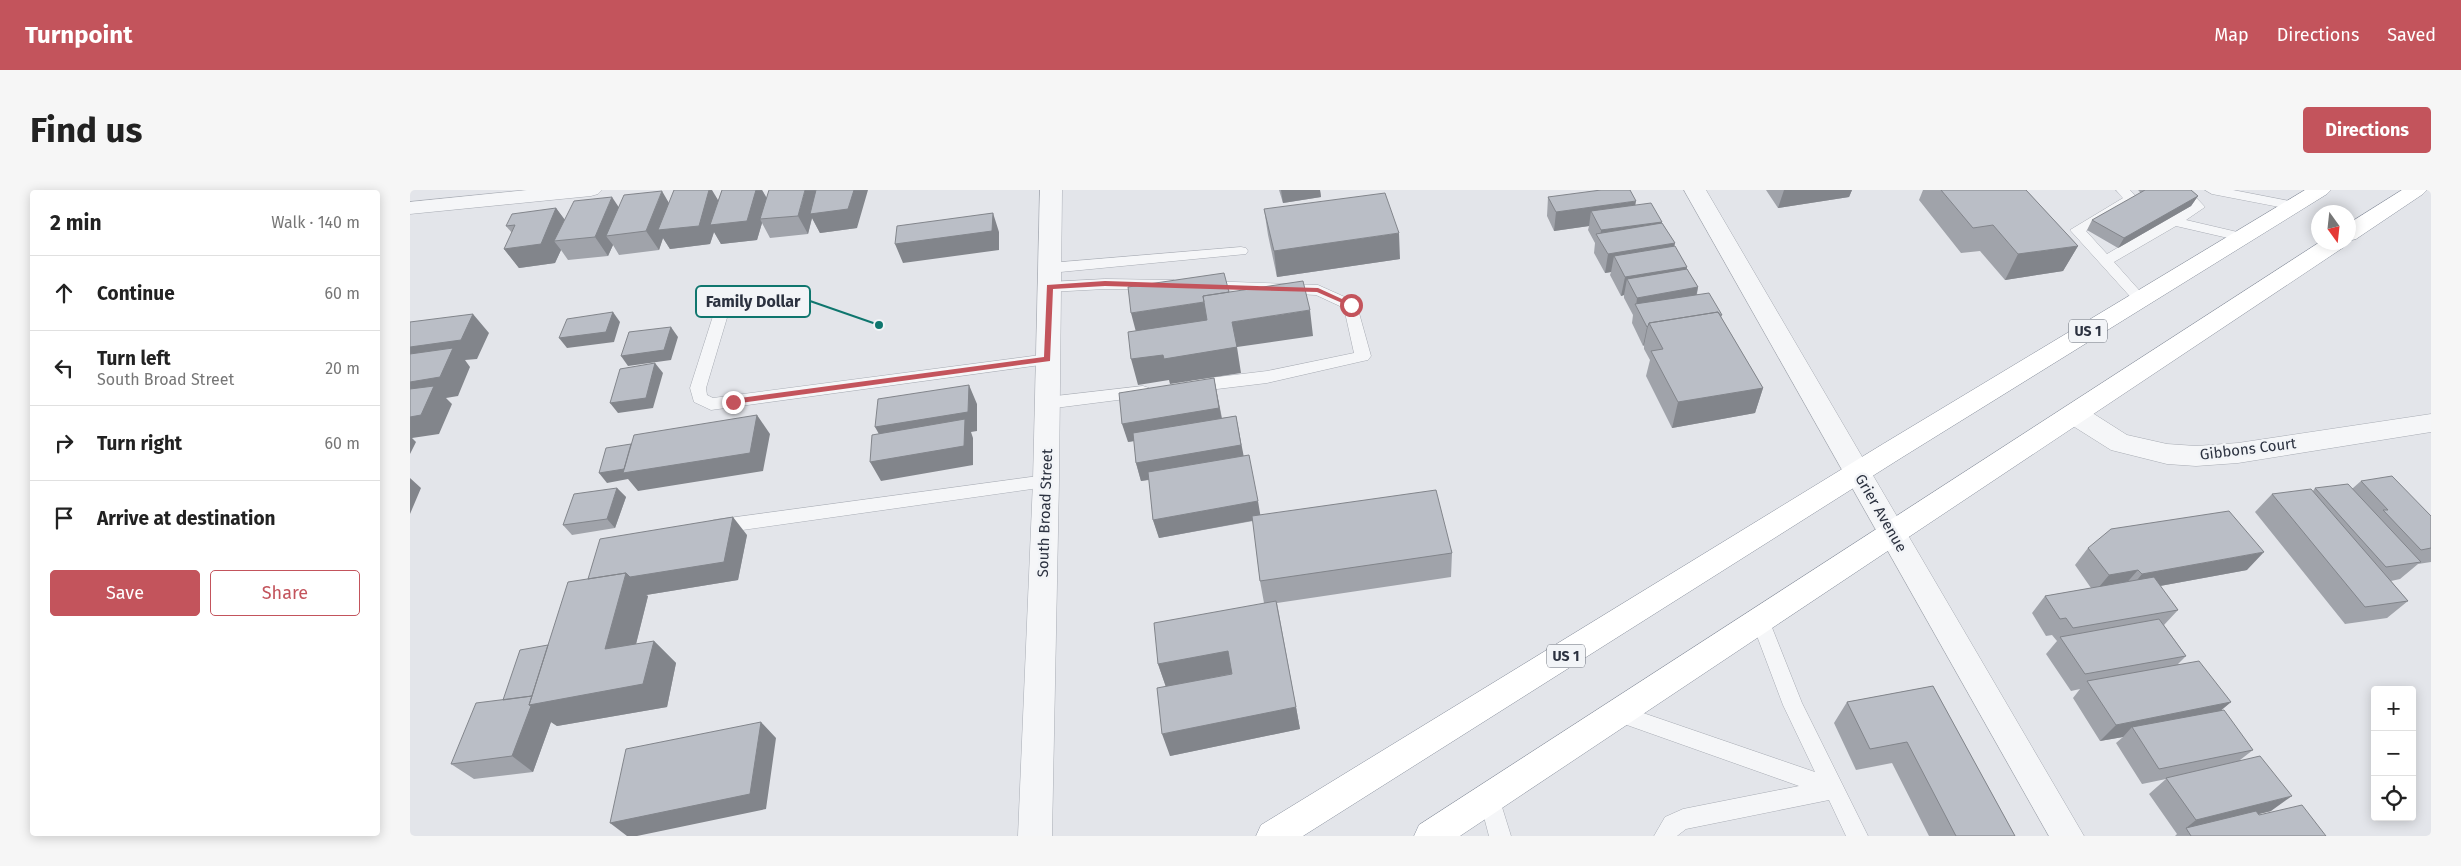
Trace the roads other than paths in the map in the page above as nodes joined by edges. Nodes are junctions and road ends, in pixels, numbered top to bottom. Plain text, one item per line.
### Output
1 (412, 190) edge
2 (592, 190) edge
3 (1051, 190) edge
4 (1695, 190) edge
5 (2211, 190) edge
6 (2320, 190) edge
7 (2416, 190) edge
8 (2180, 192) edge
9 (410, 194) edge
10 (2134, 197) edge
11 (2295, 206) junction
12 (410, 208) edge
13 (2171, 221) junction
14 (2356, 229) edge
15 (2241, 237) junction
16 (2324, 250) edge
17 (1241, 251) dead end
18 (2105, 262) junction
19 (1050, 278) junction
20 (728, 291) dead end
21 (2140, 299) junction
22 (1048, 360) junction
23 (1177, 388) edge
24 (1159, 390) edge
25 (1047, 403) junction
26 (2074, 414) junction
27 (2431, 423) edge
28 (1858, 473) junction
29 (1046, 481) junction
30 (696, 529) edge
31 (1892, 533) junction
32 (1760, 620) junction
33 (1617, 713) junction
34 (1835, 789) junction
35 (1490, 798) junction
36 (1035, 836) edge
37 (1273, 836) edge
38 (1432, 836) edge
39 (1500, 836) edge
40 (1665, 836) edge
41 (1857, 836) edge
42 (2067, 836) edge

1 - 9 street
2 - 12 street
3 - 19 street, South Broad Street
4 - 28 street, Grier Avenue
5 - 8 lane
5 - 11 lane
6 - 11 highway, US 1
7 - 14 highway
8 - 13 lane
10 - 18 lane
11 - 15 highway, US 1
13 - 15 lane
13 - 18 lane
15 - 21 highway, US 1
16 - 26 highway
17 - 19 lane
18 - 21 lane
19 - 22 street, South Broad Street
19 - 23 lane
20 - 22 lane
21 - 28 highway, US 1
22 - 25 street, South Broad Street
24 - 25 lane
25 - 29 street, South Broad Street
26 - 27 street, Gibbons Court
26 - 31 highway
28 - 31 street, Grier Avenue
28 - 37 highway, US 1
29 - 30 lane
29 - 36 street, South Broad Street
31 - 32 highway
31 - 42 street, Grier Avenue
32 - 33 highway
32 - 34 lane
33 - 34 lane
33 - 35 highway
34 - 40 lane
34 - 41 lane
35 - 38 highway
35 - 39 lane

